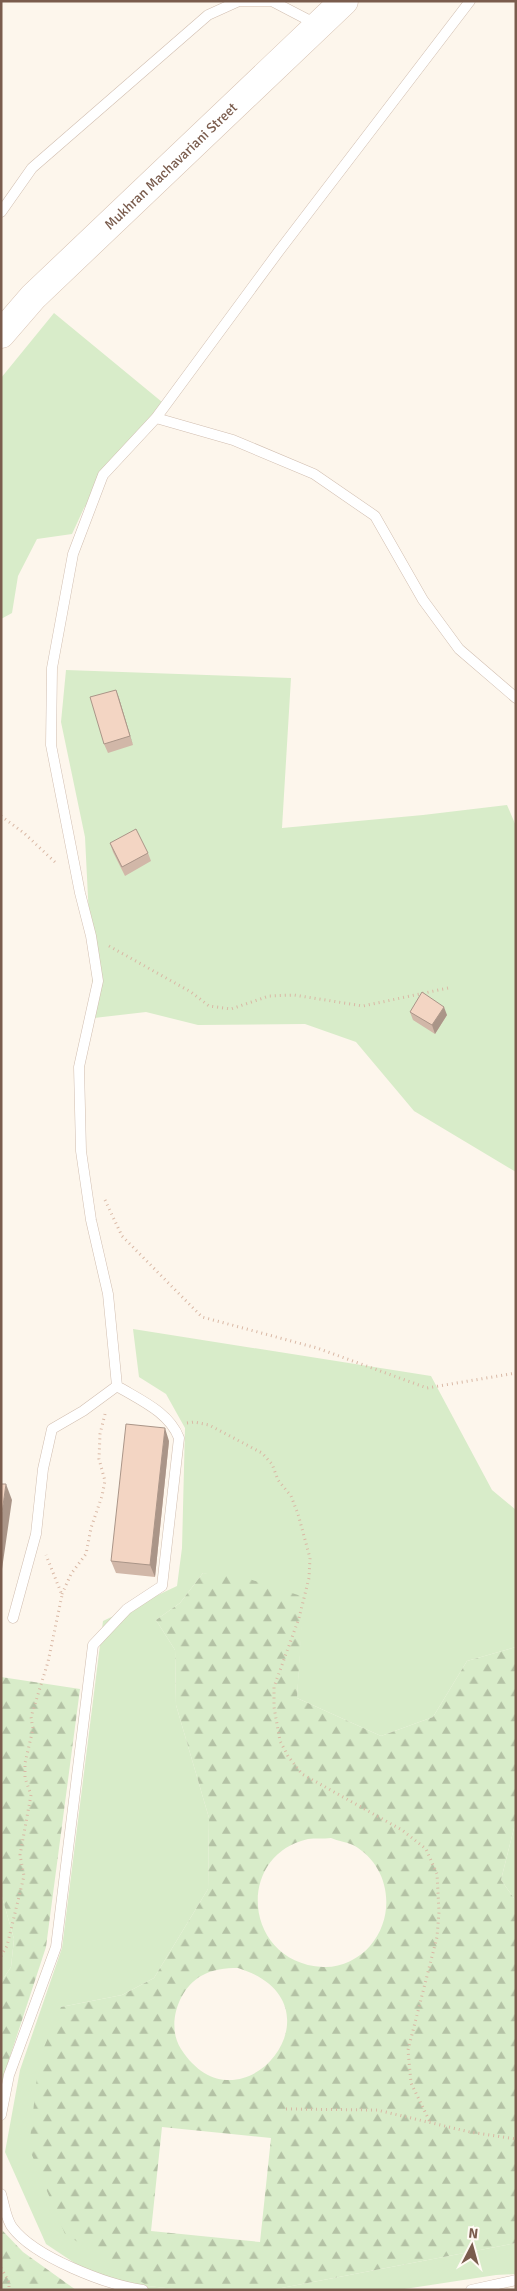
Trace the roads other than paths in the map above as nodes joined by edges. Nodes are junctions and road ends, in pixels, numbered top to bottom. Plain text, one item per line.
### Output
1 (344, 1) edge
2 (470, 1) edge
3 (319, 25) junction
4 (1, 212) edge
5 (1, 334) edge
6 (156, 418) junction
7 (516, 698) edge
8 (117, 1386) junction
9 (13, 1618) dead end
10 (1, 2115) edge
11 (1, 2194) edge
12 (516, 2280) edge
13 (143, 2290) edge
14 (472, 2290) edge

1 - 3 main road, Mukhran Machavariani Street
2 - 6 lane
3 - 4 lane
3 - 5 main road, Mukhran Machavariani Street
6 - 7 lane
6 - 8 lane
8 - 9 lane
8 - 10 lane
11 - 13 lane
12 - 14 lane

